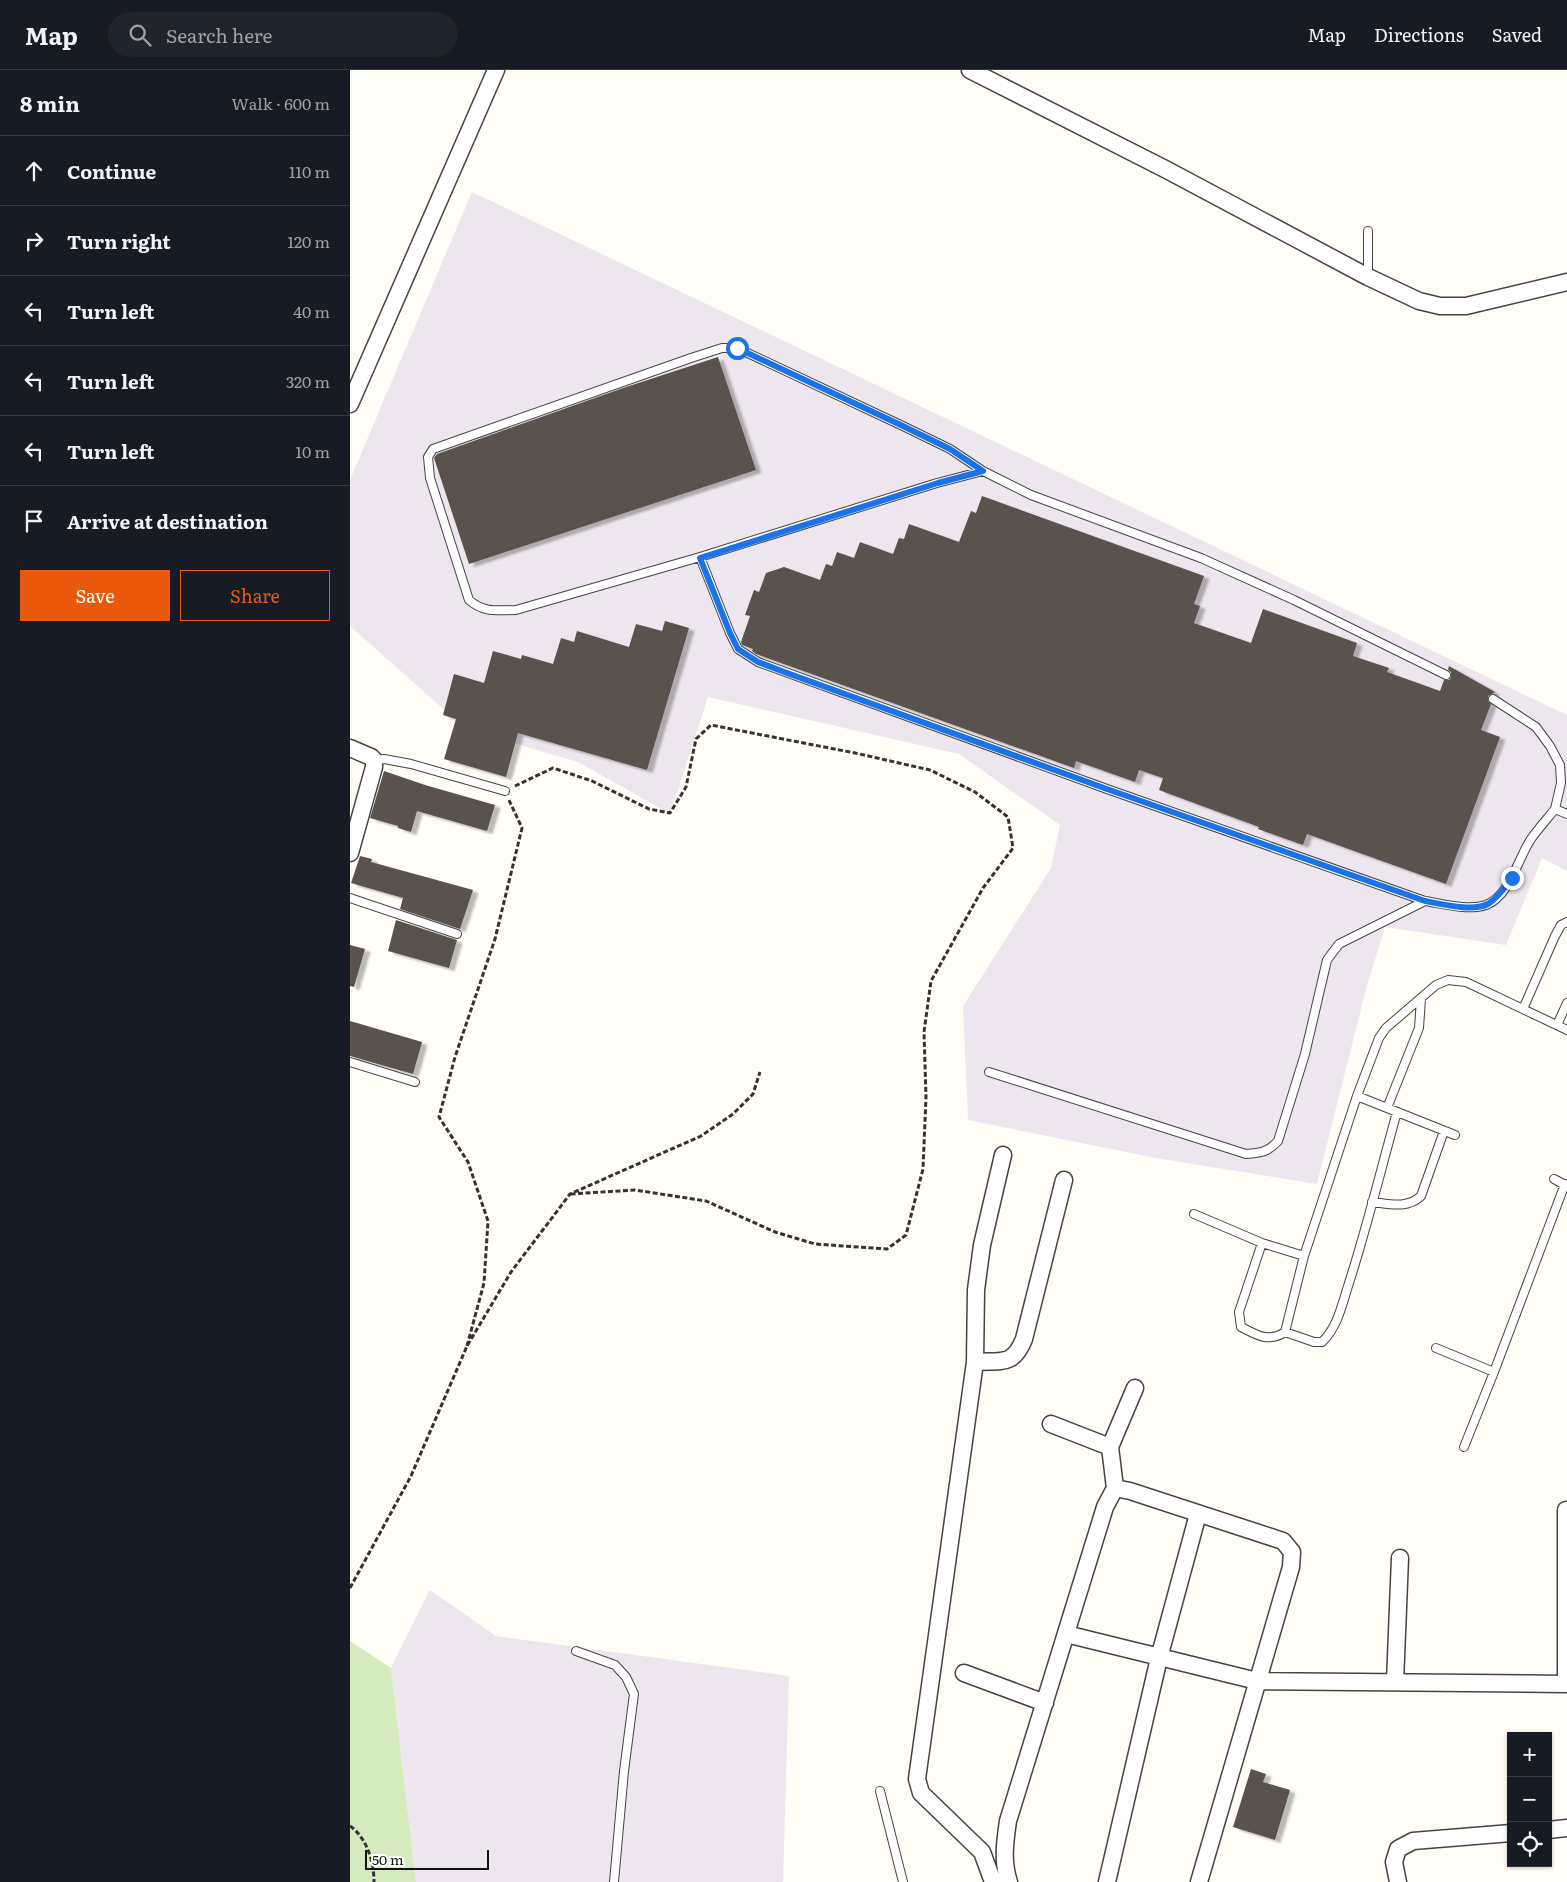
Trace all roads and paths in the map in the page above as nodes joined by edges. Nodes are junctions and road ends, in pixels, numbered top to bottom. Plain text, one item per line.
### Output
1 (496, 70) edge
2 (970, 70) edge
3 (1368, 231) dead end
4 (1368, 277) junction
5 (1567, 282) edge
6 (350, 404) edge
7 (983, 471) junction
8 (700, 558) junction
9 (1446, 676) dead end
10 (1493, 699) dead end
11 (350, 748) edge
12 (374, 760) junction
13 (505, 791) junction
14 (1555, 809) junction
15 (1567, 814) edge
16 (350, 853) edge
17 (350, 898) edge
18 (1425, 901) junction
19 (1567, 922) edge
20 (457, 934) dead end
21 (1421, 1000) junction
22 (1567, 1003) edge
23 (1523, 1009) junction
24 (1557, 1025) junction
25 (1567, 1030) edge
26 (350, 1062) edge
27 (760, 1072) dead end
28 (989, 1072) dead end
29 (415, 1082) dead end
30 (1357, 1096) junction
31 (1387, 1108) junction
32 (1397, 1112) junction
33 (1444, 1131) junction
34 (1455, 1135) dead end
35 (1003, 1155) dead end
36 (1064, 1180) dead end
37 (1554, 1180) dead end
38 (1566, 1185) edge
39 (570, 1194) junction
40 (1372, 1202) junction
41 (1194, 1214) dead end
42 (1262, 1243) junction
43 (1304, 1256) junction
44 (1285, 1332) junction
45 (467, 1346) junction
46 (1436, 1348) dead end
47 (975, 1362) junction
48 (1494, 1372) junction
49 (1135, 1388) dead end
50 (1050, 1424) dead end
51 (1110, 1447) junction
52 (1464, 1447) dead end
53 (1115, 1488) junction
54 (1566, 1510) edge
55 (1198, 1514) junction
56 (1400, 1558) dead end
57 (350, 1588) edge
58 (1066, 1634) junction
59 (576, 1651) dead end
60 (1159, 1658) junction
61 (964, 1673) dead end
62 (1257, 1681) junction
63 (1395, 1682) junction
64 (1566, 1684) edge
65 (1045, 1703) junction
66 (880, 1791) dead end
67 (350, 1826) edge
68 (1567, 1828) edge
69 (1552, 1830) edge
70 (1507, 1833) edge
71 (374, 1882) edge
72 (614, 1882) edge
73 (903, 1882) edge
74 (993, 1882) edge
75 (1009, 1882) edge
76 (1107, 1882) edge
77 (1199, 1882) edge
78 (1398, 1882) edge

1 - 6 street
2 - 4 street
3 - 4 lane
4 - 5 street
7 - 8 lane
7 - 8 lane
7 - 9 lane
8 - 18 lane
10 - 14 lane
11 - 12 street
12 - 13 lane
12 - 16 street
13 - 39 path
13 - 45 path
14 - 15 lane
14 - 18 lane
17 - 20 lane
18 - 28 lane
19 - 23 lane
21 - 23 lane
21 - 30 lane
21 - 31 lane
22 - 24 lane
23 - 24 lane
24 - 25 lane
26 - 29 lane
27 - 39 path
30 - 31 lane
30 - 43 lane
31 - 32 lane
32 - 33 lane
32 - 40 lane
33 - 34 lane
33 - 40 lane
35 - 47 street
36 - 47 street
37 - 38 lane
38 - 48 lane
39 - 45 path
40 - 44 lane
41 - 42 lane
42 - 43 lane
42 - 44 lane
43 - 44 lane
45 - 57 path
46 - 48 lane
47 - 74 street
48 - 52 lane
49 - 51 street
50 - 51 street
51 - 53 street
53 - 55 street
53 - 58 street
54 - 64 street
55 - 60 street
55 - 62 street
56 - 63 street
58 - 60 street
58 - 65 street
59 - 72 lane
60 - 62 street
60 - 76 street
61 - 65 street
62 - 63 street
62 - 77 street
63 - 64 street
65 - 75 street
66 - 73 lane
67 - 71 path
68 - 69 street
70 - 78 street

